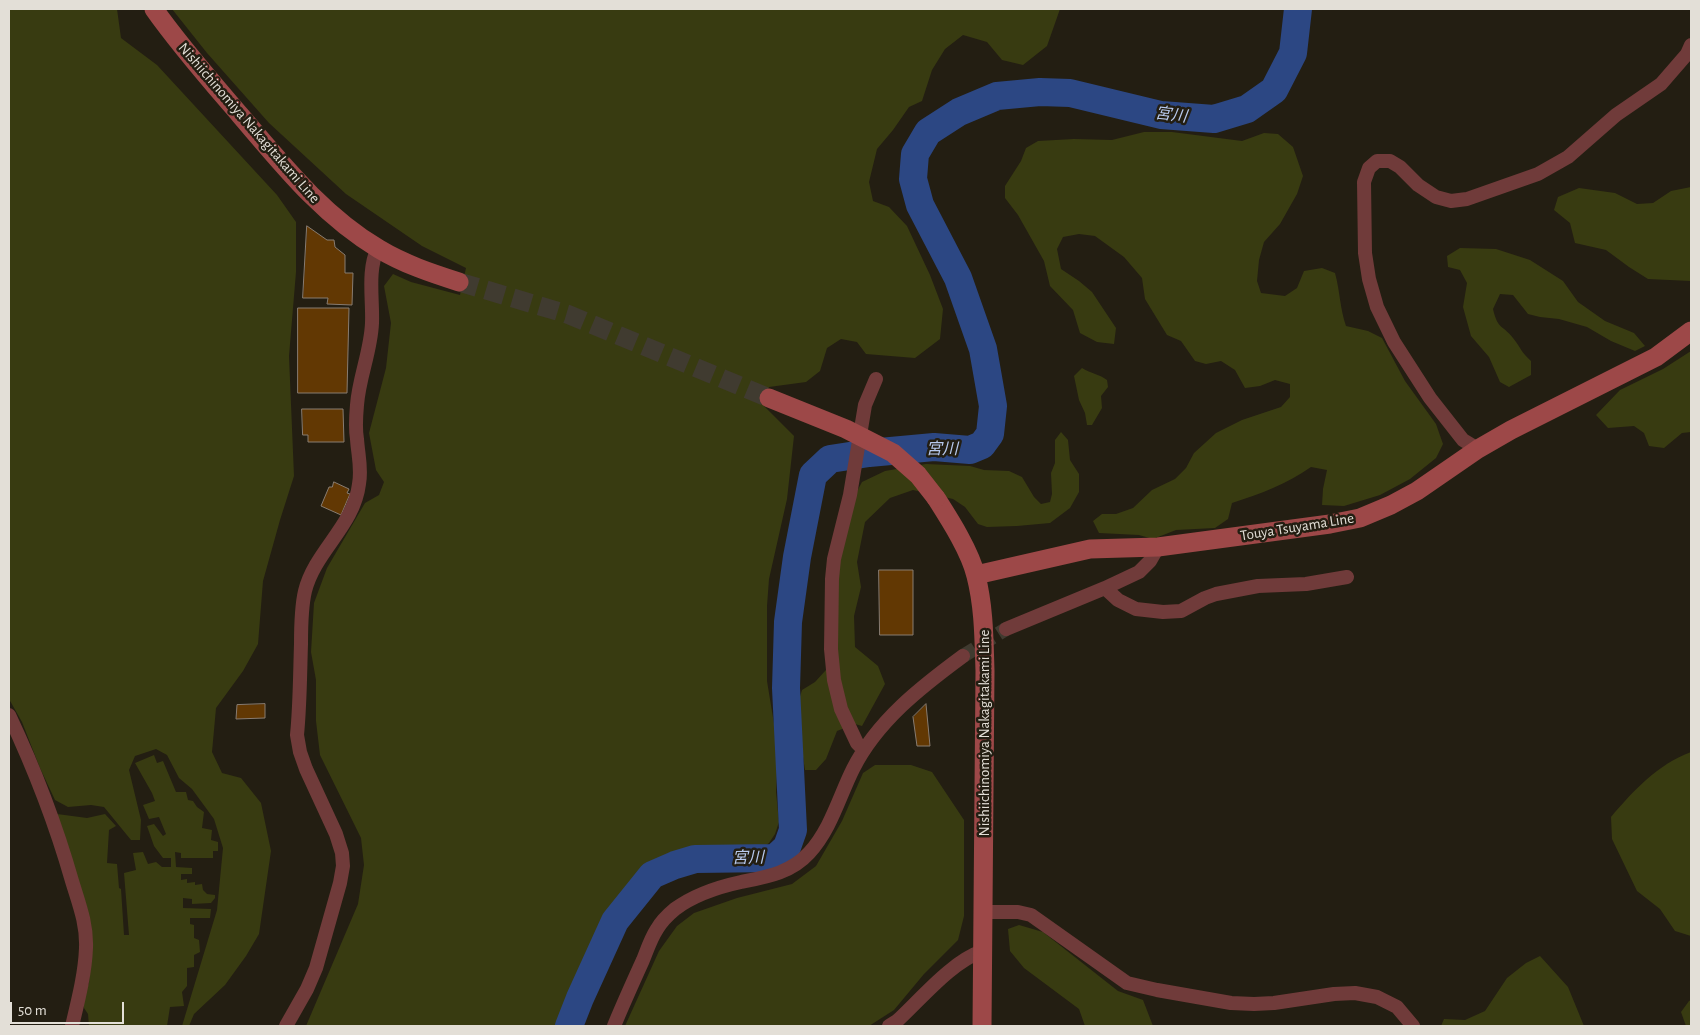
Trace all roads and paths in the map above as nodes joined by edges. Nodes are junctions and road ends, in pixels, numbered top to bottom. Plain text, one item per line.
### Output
1 (154, 9) edge
2 (1691, 45) edge
3 (378, 248) junction
4 (459, 282) tunnel mouth
5 (1691, 331) edge
6 (876, 379) dead end
7 (769, 398) tunnel mouth
8 (1478, 449) junction
9 (1158, 547) junction
10 (976, 575) junction
11 (1346, 577) dead end
12 (1105, 588) junction
13 (1006, 629) tunnel mouth
14 (963, 656) tunnel mouth
15 (9, 715) edge
16 (864, 750) junction
17 (983, 912) junction
18 (983, 951) junction
19 (72, 1026) edge
20 (286, 1026) edge
21 (614, 1026) edge
22 (889, 1026) edge
23 (982, 1026) edge
24 (1413, 1026) edge

1 - 3 main road, Nishiichinomiya Nakagitakami Line
2 - 8 street
3 - 4 main road, Nishiichinomiya Nakagitakami Line
3 - 20 street
5 - 8 main road, Touya Tsuyama Line
6 - 16 street
7 - 10 main road, Nishiichinomiya Nakagitakami Line, bridge
8 - 9 main road, Touya Tsuyama Line
9 - 10 main road, Touya Tsuyama Line
9 - 12 street
10 - 17 main road, Nishiichinomiya Nakagitakami Line
11 - 12 street
12 - 13 street
14 - 16 street
15 - 19 street
16 - 21 street
17 - 18 main road, Nishiichinomiya Nakagitakami Line
17 - 24 street
18 - 22 street
18 - 23 main road, Nishiichinomiya Nakagitakami Line

